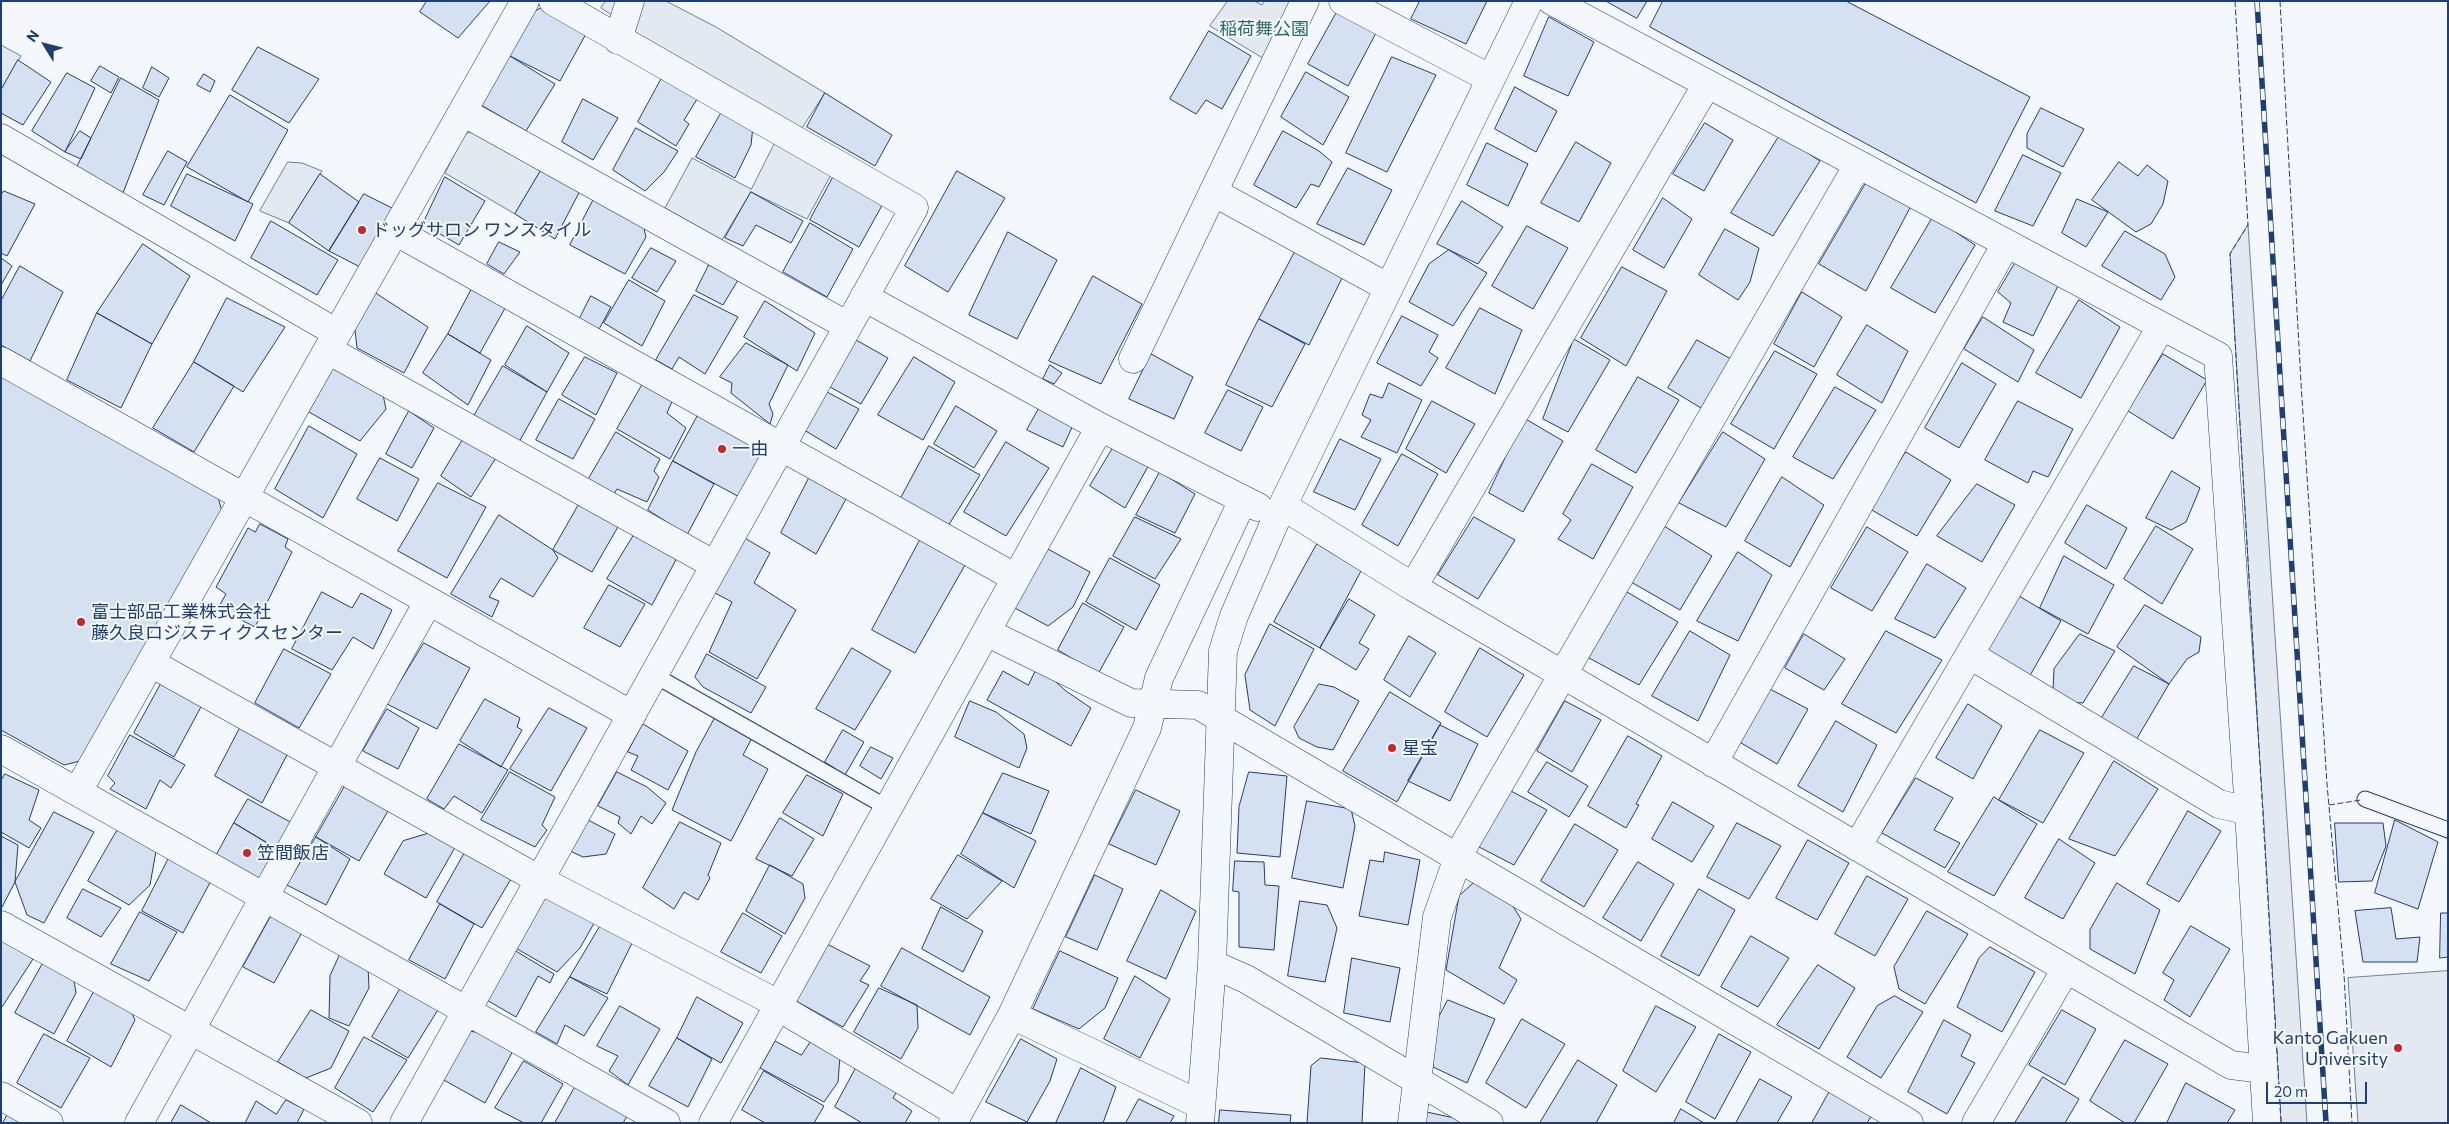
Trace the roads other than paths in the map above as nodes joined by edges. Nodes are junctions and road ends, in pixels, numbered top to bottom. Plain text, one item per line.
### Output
1 (525, 1) edge
2 (553, 1) edge
3 (630, 1) edge
4 (1305, 1) edge
5 (1343, 1) edge
6 (1529, 1) edge
7 (1552, 1) edge
8 (618, 40) junction
9 (1491, 79) junction
10 (1707, 84) junction
11 (463, 112) junction
12 (1, 138) edge
13 (1858, 165) junction
14 (1213, 192) junction
15 (395, 231) junction
16 (2006, 244) junction
17 (1389, 288) junction
18 (864, 297) junction
19 (848, 326) junction
20 (2161, 327) junction
21 (333, 342) junction
22 (1133, 359) dead end
23 (1, 361) edge
24 (1100, 427) junction
25 (781, 446) junction
26 (244, 499) junction
27 (1243, 500) junction
28 (1280, 511) junction
29 (715, 565) junction
30 (1016, 578) junction
31 (1413, 587) junction
32 (428, 602) junction
33 (986, 632) junction
34 (1970, 655) junction
35 (151, 663) junction
36 (1563, 675) junction
37 (654, 676) junction
38 (1153, 704) junction
39 (632, 715) junction
40 (1219, 717) junction
41 (1, 749) edge
42 (1713, 763) junction
43 (337, 766) junction
44 (78, 791) junction
45 (2365, 800) dead end
46 (888, 808) junction
47 (2249, 810) junction
48 (2448, 830) edge
49 (1857, 847) junction
50 (1458, 857) junction
51 (540, 880) junction
52 (264, 898) junction
53 (1, 925) edge
54 (1212, 964) junction
55 (2066, 969) junction
56 (778, 1006) junction
57 (466, 1012) junction
58 (1012, 1015) junction
59 (191, 1030) junction
60 (2263, 1070) junction
61 (1417, 1079) junction
62 (1, 1096) edge
63 (1201, 1114) edge
64 (956, 1118) edge
65 (49, 1123) edge
66 (139, 1123) edge
67 (358, 1123) edge
68 (404, 1123) edge
69 (666, 1123) edge
70 (713, 1123) edge
71 (1412, 1123) edge
72 (1489, 1123) edge
73 (1909, 1123) edge
74 (1976, 1123) edge
75 (2266, 1123) edge

1 - 11 street
2 - 8 street
3 - 8 street
4 - 14 street
5 - 9 street
6 - 9 street
7 - 10 street
8 - 18 street
9 - 17 street
10 - 13 street
10 - 31 street
11 - 15 street
11 - 19 street
12 - 21 street
13 - 16 street
13 - 36 street
14 - 17 street
14 - 22 street
15 - 21 street
15 - 25 street
16 - 20 street
16 - 42 street
17 - 28 street
18 - 19 street
18 - 24 street
19 - 25 street
20 - 34 street
20 - 47 street
21 - 26 street
21 - 29 street
23 - 26 street
24 - 27 street
24 - 30 street
25 - 29 street
25 - 30 street
26 - 32 street
26 - 35 street
27 - 28 street
27 - 38 street
28 - 31 street
28 - 40 street
29 - 37 street
30 - 33 street
31 - 36 street
32 - 39 street
32 - 43 street
33 - 38 street
33 - 46 street
34 - 47 street
34 - 49 street
35 - 43 street
35 - 44 street
36 - 42 street
36 - 50 street
37 - 39 street
37 - 46 lane
38 - 40 street
38 - 58 street
39 - 51 street
40 - 50 street
40 - 54 street
41 - 44 street
42 - 49 street
43 - 51 street
43 - 52 street
44 - 52 street
45 - 48 lane
46 - 56 street
47 - 60 street
49 - 55 street
50 - 61 street
50 - 73 street
51 - 56 street
51 - 57 street
52 - 57 street
52 - 59 street
53 - 59 street
54 - 61 street
54 - 63 street
55 - 60 street
55 - 74 street
56 - 64 street
56 - 70 street
57 - 68 street
57 - 69 street
58 - 63 street
58 - 64 street
59 - 66 street
59 - 67 street
60 - 75 street
61 - 71 street
61 - 72 street
62 - 65 street

